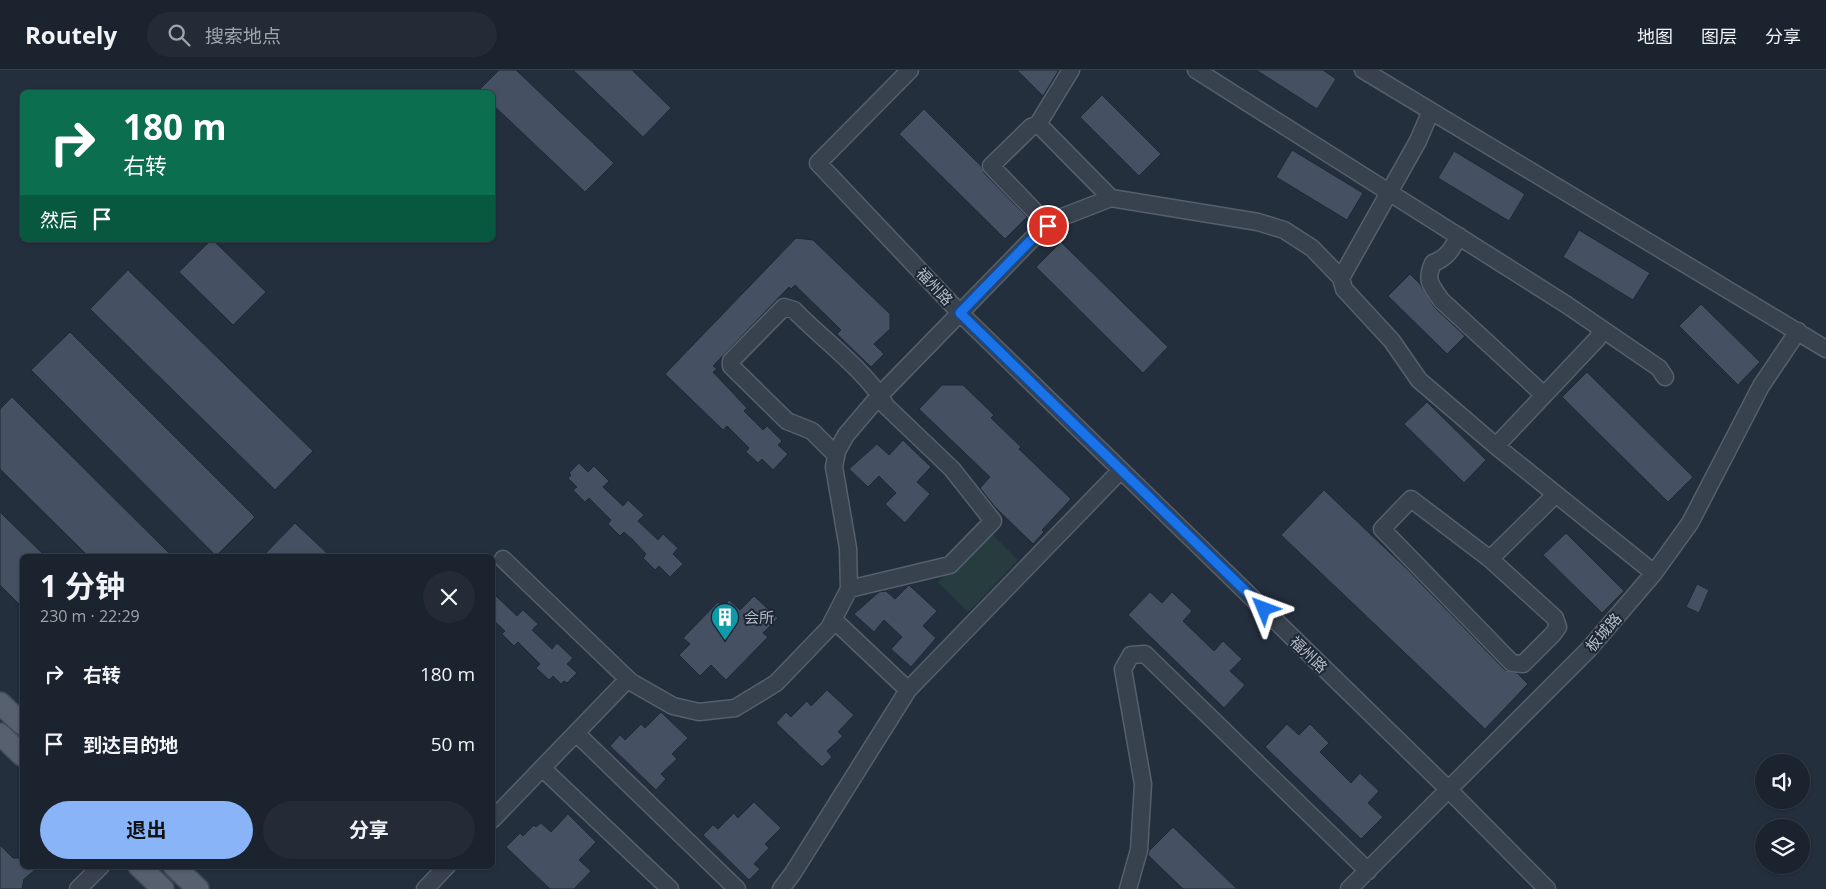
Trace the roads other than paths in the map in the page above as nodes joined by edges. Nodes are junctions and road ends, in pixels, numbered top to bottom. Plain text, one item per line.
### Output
1 (910, 70) edge
2 (1072, 70) edge
3 (1196, 70) edge
4 (1363, 70) edge
5 (1430, 113) junction
6 (1038, 124) junction
7 (1390, 192) junction
8 (1111, 198) junction
9 (1048, 226) junction
10 (1459, 236) junction
11 (1341, 278) junction
12 (960, 313) junction
13 (1602, 329) junction
14 (1798, 331) junction
15 (1826, 349) edge
16 (1665, 377) dead end
17 (880, 395) junction
18 (1544, 395) junction
19 (1496, 446) junction
20 (836, 456) junction
21 (1122, 470) junction
22 (1556, 494) junction
23 (504, 559) dead end
24 (1490, 559) junction
25 (1654, 573) junction
26 (849, 589) junction
27 (834, 620) junction
28 (628, 679) junction
29 (908, 690) junction
30 (0, 703) edge
31 (20, 722) edge
32 (576, 733) junction
33 (0, 734) edge
34 (20, 753) edge
35 (542, 768) junction
36 (1448, 789) junction
37 (495, 817) edge
38 (98, 869) edge
39 (142, 869) edge
40 (177, 869) edge
41 (445, 869) edge
42 (1368, 871) junction
43 (78, 889) edge
44 (163, 889) edge
45 (198, 889) edge
46 (425, 889) edge
47 (670, 889) edge
48 (737, 889) edge
49 (781, 889) edge
50 (1128, 889) edge
51 (1350, 889) edge
52 (1547, 889) edge

1 - 12 street, 福州路
2 - 6 street
3 - 7 street
4 - 5 street
5 - 7 street
5 - 14 street
6 - 8 street
6 - 9 street
7 - 10 street
7 - 11 street
8 - 9 street
8 - 11 street
9 - 12 street
10 - 13 street
10 - 18 street
11 - 19 street
12 - 17 street
12 - 21 street, 福州路
13 - 16 street
13 - 18 street
14 - 15 street
14 - 25 street, 板城路
17 - 20 street
17 - 20 street
17 - 26 street
18 - 19 street
19 - 22 street
20 - 26 street
21 - 29 street
21 - 36 street, 福州路
22 - 24 street
22 - 25 street
23 - 28 street
24 - 24 street
25 - 36 street, 板城路
26 - 27 street
27 - 28 street
27 - 29 street
28 - 32 street
29 - 49 street
30 - 31 main road
32 - 35 street
32 - 48 street
33 - 34 main road
35 - 37 street
35 - 47 street
36 - 42 street, 板城路
36 - 52 street, 福州路
38 - 43 street
39 - 44 main road
40 - 45 main road
41 - 46 street
42 - 50 street
42 - 51 street, 板城路

